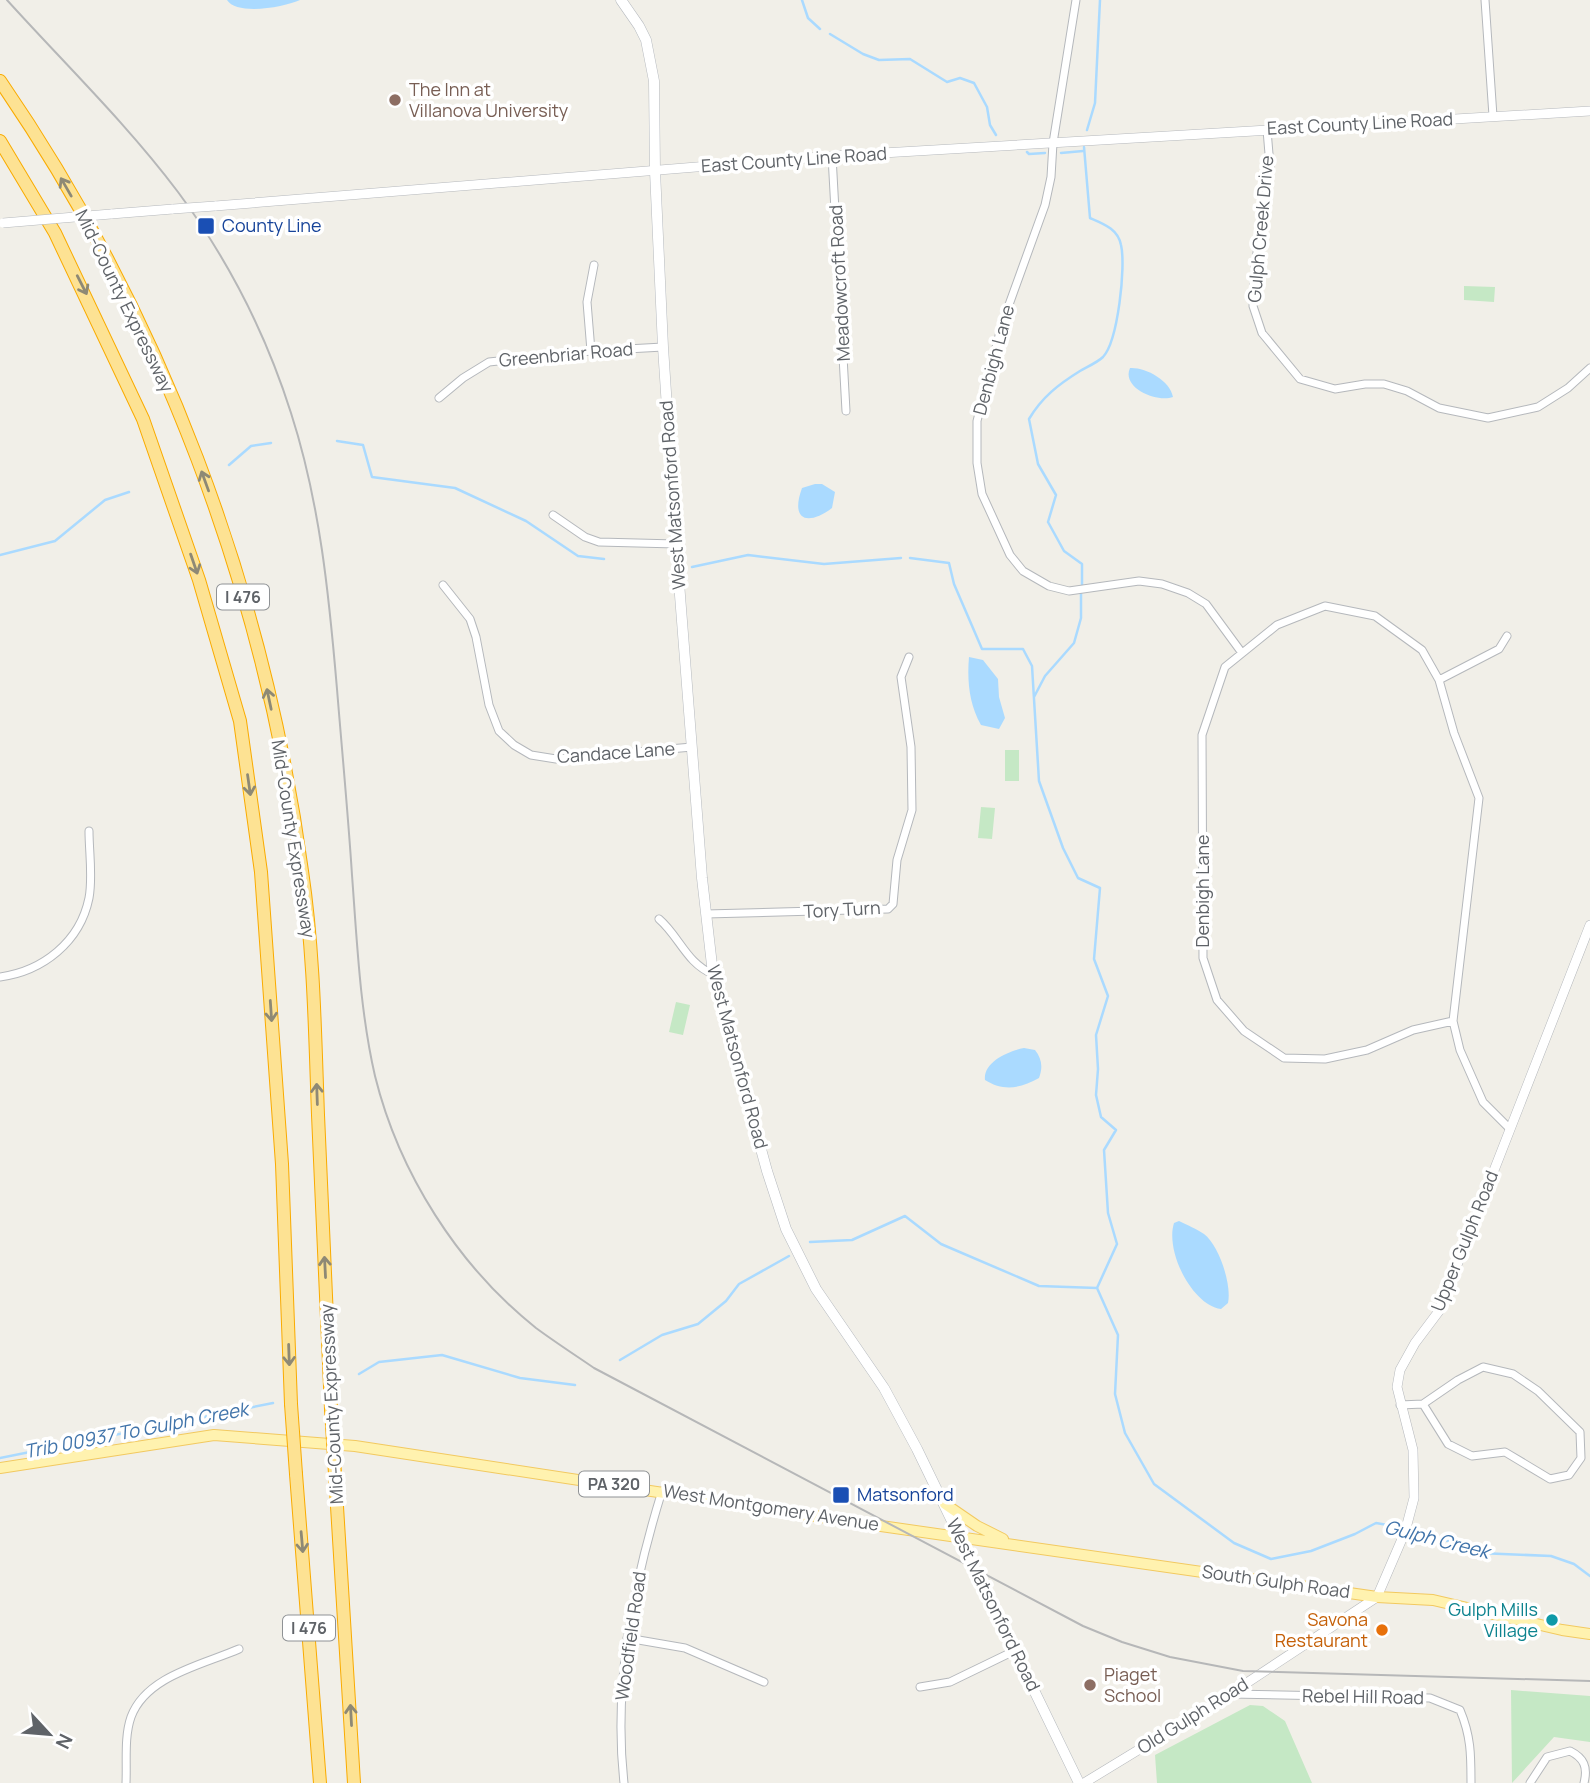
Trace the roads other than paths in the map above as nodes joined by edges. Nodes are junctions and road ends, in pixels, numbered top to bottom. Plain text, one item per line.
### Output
1 (621, 0) edge
2 (1076, 0) edge
3 (1485, 0) edge
4 (0, 81) edge
5 (1590, 111) edge
6 (1493, 116) junction
7 (1267, 130) junction
8 (0, 141) edge
9 (1053, 143) junction
10 (832, 156) junction
11 (655, 171) junction
12 (1, 224) edge
13 (594, 265) dead end
14 (663, 347) junction
15 (592, 351) junction
16 (1590, 368) edge
17 (439, 398) dead end
18 (845, 411) dead end
19 (553, 515) dead end
20 (676, 544) junction
21 (443, 585) dead end
22 (1507, 636) dead end
23 (1242, 653) junction
24 (909, 657) dead end
25 (1439, 680) junction
26 (692, 747) junction
27 (89, 831) dead end
28 (706, 914) junction
29 (659, 919) dead end
30 (1589, 933) edge
31 (713, 974) junction
32 (0, 977) edge
33 (1453, 1021) junction
34 (1509, 1128) junction
35 (1423, 1404) junction
36 (1400, 1405) junction
37 (0, 1468) edge
38 (662, 1491) junction
39 (945, 1504) junction
40 (960, 1535) junction
41 (1012, 1543) junction
42 (1377, 1597) junction
43 (1590, 1633) edge
44 (627, 1638) junction
45 (239, 1649) dead end
46 (1014, 1651) junction
47 (764, 1682) dead end
48 (920, 1687) dead end
49 (1230, 1694) junction
50 (126, 1783) edge
51 (320, 1783) edge
52 (354, 1783) edge
53 (624, 1783) edge
54 (1082, 1783) edge
55 (1471, 1783) edge
56 (1530, 1783) edge
57 (1584, 1783) edge

1 - 11 main road, West Matsonford Road
2 - 9 street, Denbigh Lane
3 - 6 street
52 -> 4 highway, Mid-County Expressway / I 476, bridge
5 - 6 street, East County Line Road
6 - 7 street, East County Line Road
7 - 9 street, East County Line Road
7 - 16 street, Gulph Creek Drive
8 -> 51 highway, Mid-County Expressway / I 476, bridge
9 - 10 street, East County Line Road
9 - 23 street, Denbigh Lane
10 - 11 street, East County Line Road
10 - 18 street, Meadowcroft Road
11 - 12 street, East County Line Road, bridge
11 - 14 main road, West Matsonford Road
13 - 15 street
14 - 15 street, Greenbriar Road
14 - 20 main road, West Matsonford Road
15 - 17 street, Greenbriar Road
19 - 20 street
20 - 26 main road, West Matsonford Road
21 - 26 street, Candace Lane
22 - 25 street
23 - 25 street, Denbigh Lane
23 - 33 street, Denbigh Lane
24 - 28 street, Tory Turn
25 - 33 street, Denbigh Lane
26 - 28 main road, West Matsonford Road
27 - 32 street
28 - 31 main road, West Matsonford Road
29 - 31 street
30 - 34 street, Upper Gulph Road
31 - 39 main road, West Matsonford Road
33 - 34 street, Denbigh Lane
34 - 36 street, Upper Gulph Road
35 - 35 street
35 - 36 street
36 - 42 street, Upper Gulph Road
37 - 38 main road, West Montgomery Avenue / PA 320
38 - 40 main road, West Montgomery Avenue / PA 320
38 - 44 street, Woodfield Road
39 - 40 main road, West Matsonford Road
39 - 41 main road
40 - 41 main road, South Gulph Road / PA 320
40 - 46 main road, West Matsonford Road
41 - 42 main road, South Gulph Road / PA 320
42 - 43 main road, South Gulph Road / PA 320
42 - 49 street, Old Gulph Road
44 - 47 street
44 - 53 street, Woodfield Road
45 - 50 street
46 - 48 street
46 - 54 main road, West Matsonford Road
49 - 54 street, Old Gulph Road
49 - 55 street, Rebel Hill Road
56 - 57 street

